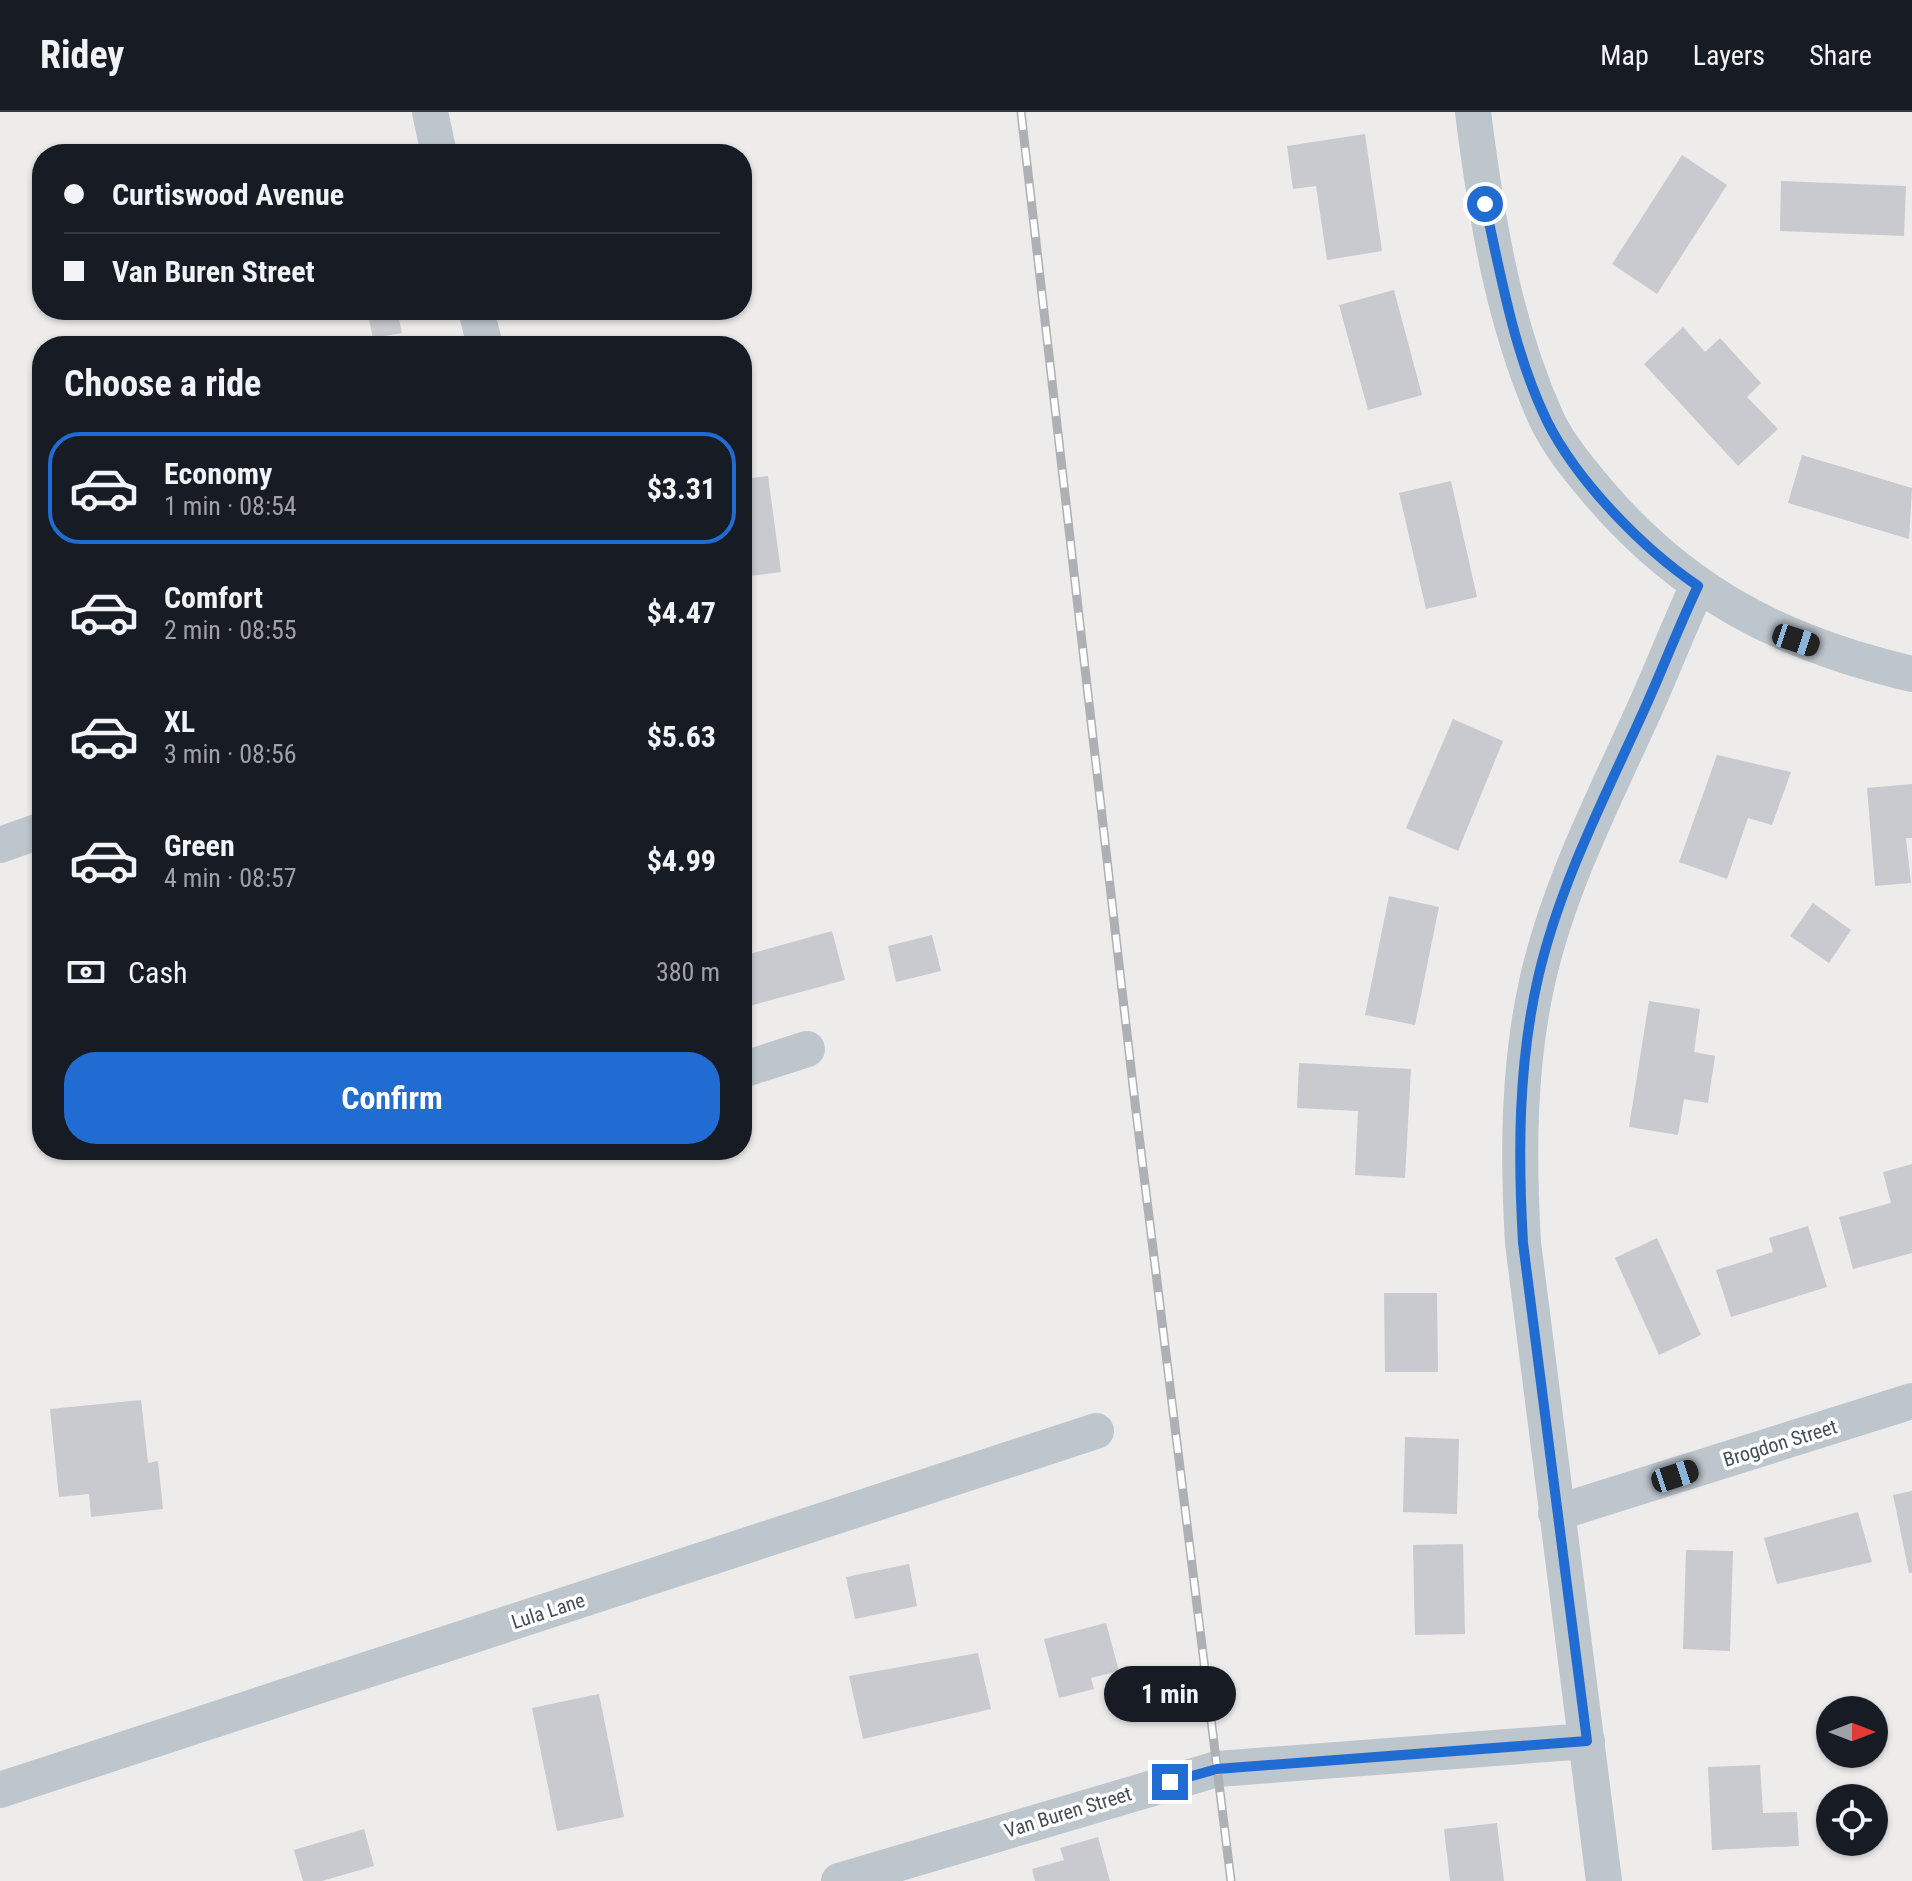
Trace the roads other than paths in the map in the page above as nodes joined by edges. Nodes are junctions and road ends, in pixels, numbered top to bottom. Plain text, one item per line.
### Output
1 (430, 112) edge
2 (1483, 113) edge
3 (437, 144) edge
4 (1698, 586) junction
5 (1912, 674) edge
6 (32, 834) edge
7 (0, 845) edge
8 (807, 1049) dead end
9 (752, 1067) edge
10 (1912, 1401) edge
11 (1096, 1431) dead end
12 (1556, 1513) junction
13 (1587, 1741) junction
14 (0, 1790) edge
15 (839, 1881) edge
16 (1604, 1881) edge

1 - 3 street
2 - 4 street
4 - 5 street
4 - 12 street
6 - 7 street
8 - 9 street
10 - 12 street, Brogdon Street
11 - 14 street, Lula Lane
12 - 13 street
13 - 15 street, Van Buren Street
13 - 16 street

